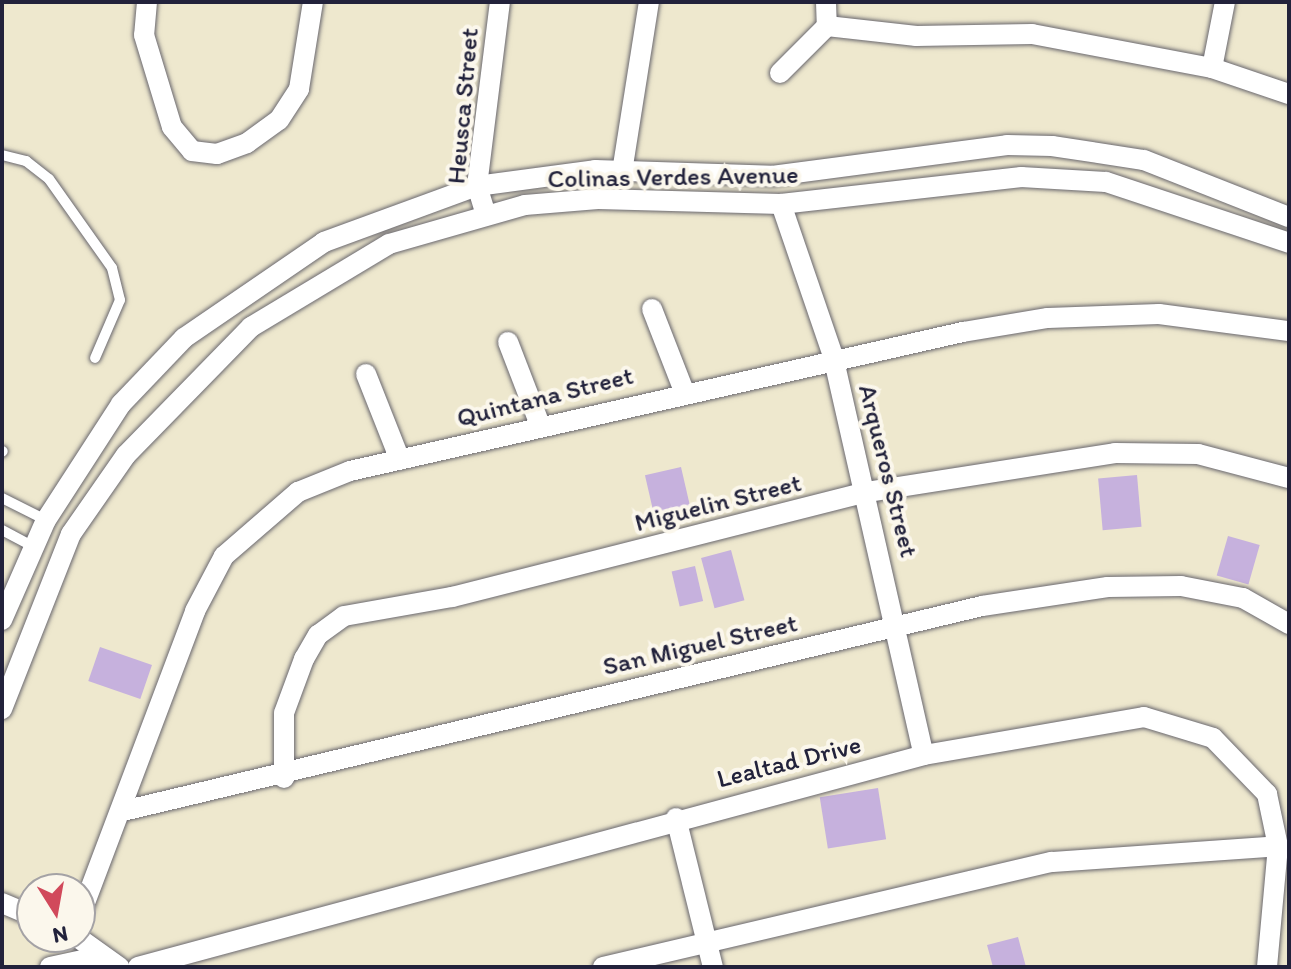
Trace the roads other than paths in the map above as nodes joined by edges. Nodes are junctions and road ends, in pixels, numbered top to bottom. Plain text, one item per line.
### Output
1 (147, 2) edge
2 (313, 2) edge
3 (500, 2) edge
4 (649, 2) edge
5 (826, 2) edge
6 (1225, 2) edge
7 (827, 26) junction
8 (1212, 68) junction
9 (780, 73) dead end
10 (1289, 94) edge
11 (2, 155) edge
12 (622, 172) junction
13 (477, 186) junction
14 (781, 204) junction
15 (486, 215) junction
16 (1289, 217) edge
17 (1289, 243) edge
18 (652, 309) dead end
19 (1289, 331) edge
20 (508, 342) dead end
21 (833, 356) junction
22 (95, 358) dead end
23 (366, 374) dead end
24 (684, 391) junction
25 (540, 425) junction
26 (400, 460) junction
27 (1289, 478) edge
28 (867, 492) junction
29 (2, 498) edge
30 (46, 520) junction
31 (2, 530) edge
32 (34, 547) junction
33 (2, 620) edge
34 (898, 624) junction
35 (1289, 624) edge
36 (2, 709) edge
37 (924, 755) junction
38 (284, 778) junction
39 (123, 811) junction
40 (676, 818) junction
41 (1278, 846) junction
42 (96, 877) edge
43 (707, 938) junction
44 (96, 952) edge
45 (101, 956) junction
46 (50, 967) edge
47 (119, 967) edge
48 (138, 967) edge
49 (603, 967) edge
50 (713, 967) edge
51 (1267, 967) edge

1 - 2 street
3 - 13 street, Heusca Street
4 - 12 street
5 - 7 street
6 - 8 street
7 - 8 street
7 - 9 street
8 - 10 street
11 - 22 lane
12 - 13 street, Colinas Verdes Avenue
12 - 16 street, Colinas Verdes Avenue
13 - 15 street, Heusca Street
13 - 30 street, Colinas Verdes Avenue
14 - 15 street, Colinas Verdes Avenue
14 - 17 street, Colinas Verdes Avenue
14 - 21 street, Arqueros Street
15 - 36 street, Colinas Verdes Avenue
18 - 24 street
19 - 21 street, Quintana Street
20 - 25 street
21 - 24 street, Quintana Street
21 - 28 street, Arqueros Street
23 - 26 street
24 - 25 street, Quintana Street
25 - 26 street, Quintana Street
26 - 39 street, Quintana Street
27 - 28 street, Miguelin Street
28 - 34 street, Arqueros Street
28 - 38 street, Miguelin Street
29 - 30 lane
30 - 32 street, Colinas Verdes Avenue
31 - 32 lane
32 - 33 street, Colinas Verdes Avenue
34 - 35 street, San Miguel Street
34 - 37 street, Arqueros Street
34 - 38 street, San Miguel Street
37 - 40 street, Lealtad Drive
37 - 41 street, Lealtad Drive
38 - 39 street, San Miguel Street
39 - 42 street, Quintana Street
40 - 43 street
40 - 48 street, Lealtad Drive
41 - 43 street
41 - 51 street, Lealtad Drive
43 - 49 street
43 - 50 street
44 - 45 street
45 - 46 street
45 - 47 street

